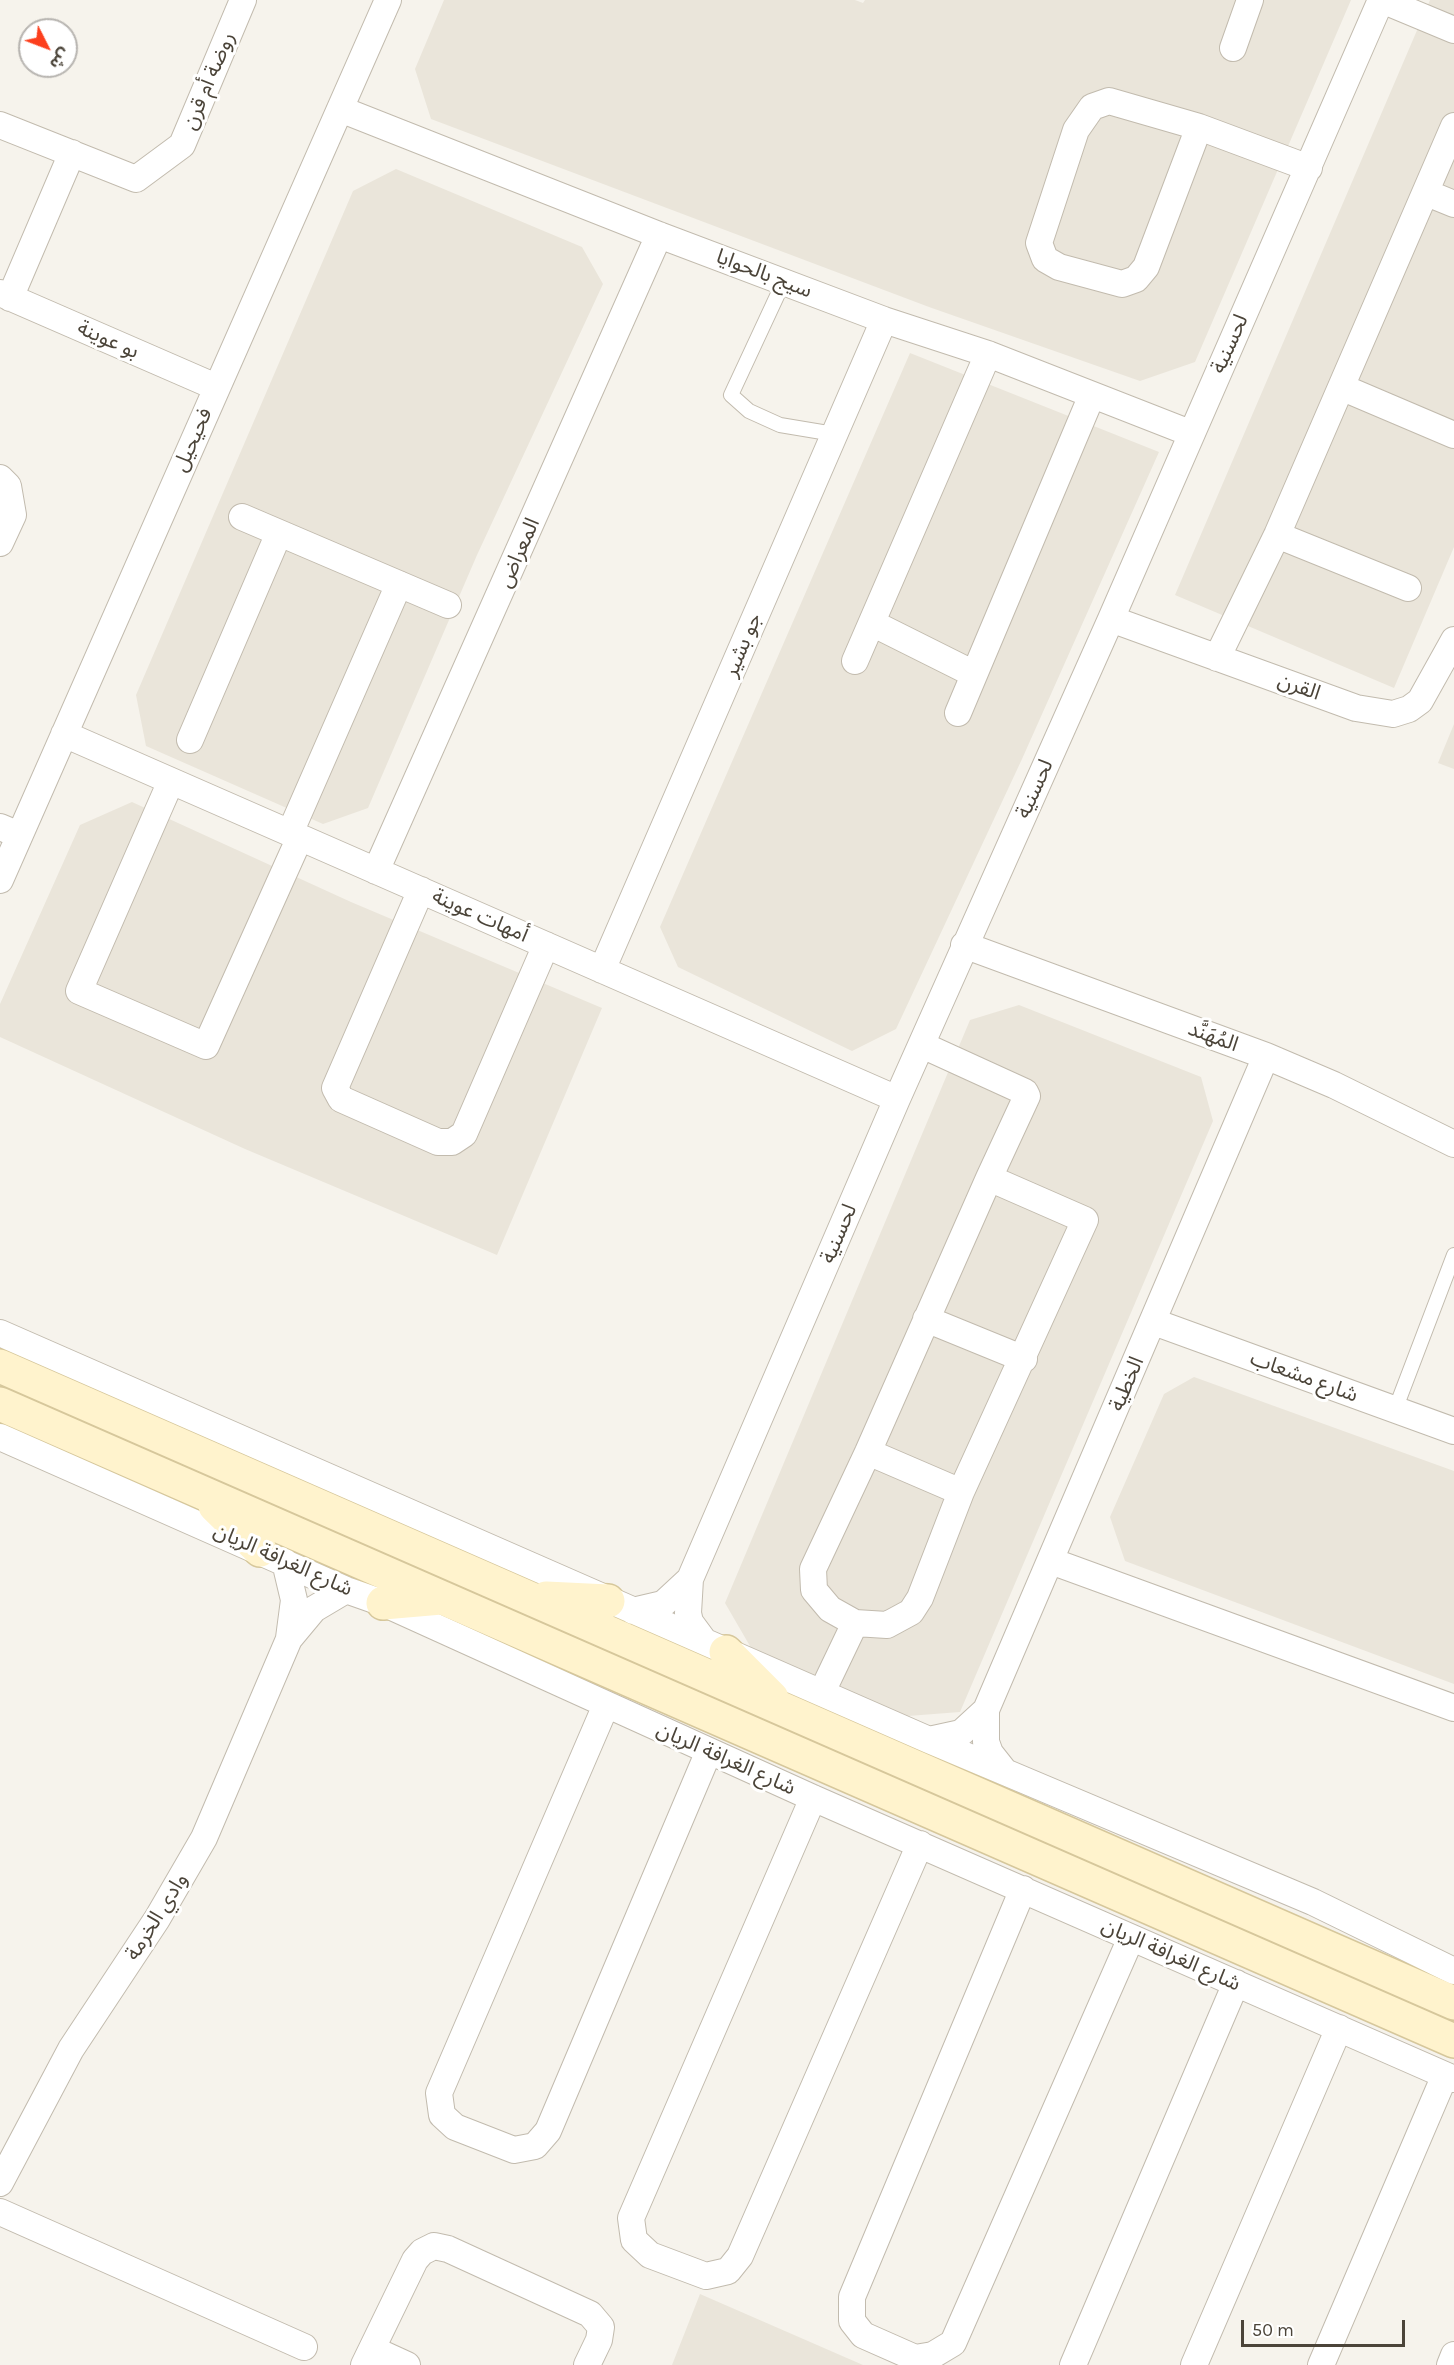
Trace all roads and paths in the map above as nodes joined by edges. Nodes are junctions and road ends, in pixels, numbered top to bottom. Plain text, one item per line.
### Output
1 (388, 0) edge
2 (1250, 0) edge
3 (1382, 0) edge
4 (239, 1) edge
5 (1454, 30) edge
6 (1233, 48) dead end
7 (340, 109) junction
8 (0, 125) edge
9 (1199, 126) junction
10 (1454, 126) edge
11 (72, 153) junction
12 (1309, 168) junction
13 (1427, 193) junction
14 (1454, 204) edge
15 (659, 235) junction
16 (784, 281) junction
17 (5, 296) edge
18 (884, 320) junction
19 (988, 354) junction
20 (216, 387) junction
21 (1341, 387) junction
22 (1092, 394) junction
23 (834, 434) junction
24 (1190, 434) junction
25 (1454, 435) edge
26 (0, 478) edge
27 (242, 517) dead end
28 (279, 533) junction
29 (1277, 535) junction
30 (0, 543) edge
31 (399, 585) junction
32 (1408, 588) dead end
33 (448, 605) dead end
34 (1111, 619) junction
35 (872, 623) junction
36 (1453, 646) edge
37 (1217, 658) junction
38 (855, 661) dead end
39 (974, 674) junction
40 (958, 712) dead end
41 (64, 734) junction
42 (190, 740) dead end
43 (171, 781) junction
44 (10, 831) edge
45 (295, 835) junction
46 (376, 871) junction
47 (0, 880) edge
48 (421, 890) junction
49 (546, 945) junction
50 (964, 945) junction
51 (602, 970) junction
52 (922, 1045) junction
53 (1266, 1056) junction
54 (897, 1099) junction
55 (1454, 1144) edge
56 (989, 1178) junction
57 (1454, 1256) edge
58 (926, 1320) junction
59 (1154, 1322) junction
60 (0, 1333) edge
61 (1024, 1359) junction
62 (0, 1366) edge
63 (0, 1404) edge
64 (1395, 1410) junction
65 (1454, 1431) edge
66 (0, 1437) edge
67 (868, 1452) junction
68 (201, 1492) junction
69 (961, 1492) junction
70 (273, 1556) junction
71 (1051, 1561) junction
72 (690, 1579) junction
73 (346, 1590) junction
74 (528, 1597) junction
75 (444, 1598) junction
76 (383, 1603) junction
77 (620, 1606) junction
78 (855, 1623) junction
79 (289, 1639) junction
80 (715, 1647) junction
81 (822, 1692) junction
82 (606, 1705) junction
83 (1454, 1708) edge
84 (783, 1710) junction
85 (986, 1710) junction
86 (929, 1740) junction
87 (709, 1751) junction
88 (1005, 1772) junction
89 (813, 1798) junction
90 (920, 1844) junction
91 (1023, 1889) junction
92 (1131, 1938) junction
93 (1454, 1971) edge
94 (1236, 1983) junction
95 (1454, 2003) edge
96 (1339, 2028) junction
97 (1454, 2041) edge
98 (1450, 2077) edge
99 (0, 2183) edge
100 (0, 2212) edge
101 (304, 2347) dead end
102 (1454, 2355) edge
103 (368, 2357) edge
104 (407, 2365) edge
105 (587, 2365) edge
106 (1073, 2365) edge
107 (1194, 2365) edge
108 (1321, 2365) edge
109 (1450, 2365) edge

1 - 7 street, فحيحيل
2 - 6 street
3 - 5 street
3 - 12 street, لحسنية
4 - 11 street, روضة أم قرن
7 - 15 street, سيج بالحوايا
7 - 20 street, فحيحيل
8 - 11 street, روضة أم قرن
9 - 9 street
9 - 12 street
10 - 13 street
11 - 17 street
12 - 24 street, لحسنية
13 - 14 street
13 - 21 street
15 - 16 street, سيج بالحوايا
15 - 46 street, المعراض
16 - 18 street, سيج بالحوايا
16 - 23 lane
17 - 20 street, بو عوينة
18 - 19 street, سيج بالحوايا
18 - 23 street, جو بشير
19 - 22 street, سيج بالحوايا
19 - 35 street
20 - 41 street, فحيحيل
21 - 25 street
21 - 29 street
22 - 24 street, سيج بالحوايا
22 - 39 street
23 - 51 street, جو بشير
24 - 34 street, لحسنية
26 - 30 street
27 - 28 street
28 - 31 street
28 - 42 street
29 - 32 street
29 - 37 street
31 - 33 street
31 - 45 street
34 - 37 street, القرن
34 - 50 street, لحسنية
35 - 38 street
35 - 39 street
36 - 37 street, القرن
39 - 40 street
41 - 43 street, أمهات عوينة
41 - 44 street, فحيحيل
43 - 45 street, أمهات عوينة
43 - 45 street
44 - 47 street, فحيحيل
45 - 46 street, أمهات عوينة
46 - 48 street, أمهات عوينة
48 - 49 street, أمهات عوينة
48 - 49 street
49 - 51 street, أمهات عوينة
50 - 52 street, لحسنية
50 - 53 street, المُهَنَّد
51 - 54 street, أمهات عوينة
52 - 54 street, لحسنية
52 - 56 street
53 - 55 street, المُهَنَّد
53 - 59 street, الخطية
54 - 72 street, لحسنية
56 - 58 street
56 - 61 street
57 - 64 lane
58 - 61 street
58 - 67 street
59 - 64 street, شارع مشعاب
59 - 71 street, الخطية
60 - 77 street
61 - 69 street
62 - 74 main road
63 - 68 main road, شارع الغرافة الريان
64 - 65 street, شارع مشعاب
66 - 70 street, شارع الغرافة الريان
67 - 69 street
67 - 78 street
68 - 70 main road
68 - 75 main road, شارع الغرافة الريان
69 - 78 street
70 - 73 street, شارع الغرافة الريان
70 - 79 street, وادي الخرمة
71 - 83 street
71 - 85 street, الخطية
72 - 77 street, لحسنية
72 - 80 street, لحسنية
73 - 76 street, شارع الغرافة الريان
73 - 79 street, وادي الخرمة
74 - 77 main road
74 - 84 main road
75 - 76 main road
75 - 97 main road, شارع الغرافة الريان
76 - 82 street, شارع الغرافة الريان
77 - 80 street
78 - 81 street
79 - 99 street, وادي الخرمة
80 - 81 street
80 - 84 main road
81 - 86 street
82 - 87 street, شارع الغرافة الريان
82 - 87 street
84 - 95 main road
85 - 86 street, الخطية
85 - 88 street, الخطية
86 - 88 street
87 - 89 street, شارع الغرافة الريان
88 - 93 street
89 - 90 street, شارع الغرافة الريان
89 - 90 street
90 - 91 street, شارع الغرافة الريان
91 - 92 street, شارع الغرافة الريان
91 - 92 street
92 - 94 street, شارع الغرافة الريان
94 - 96 street, شارع الغرافة الريان
94 - 106 street
96 - 98 street, شارع الغرافة الريان
96 - 107 street
98 - 108 street
100 - 101 street
102 - 109 street
103 - 104 street
103 - 105 street

